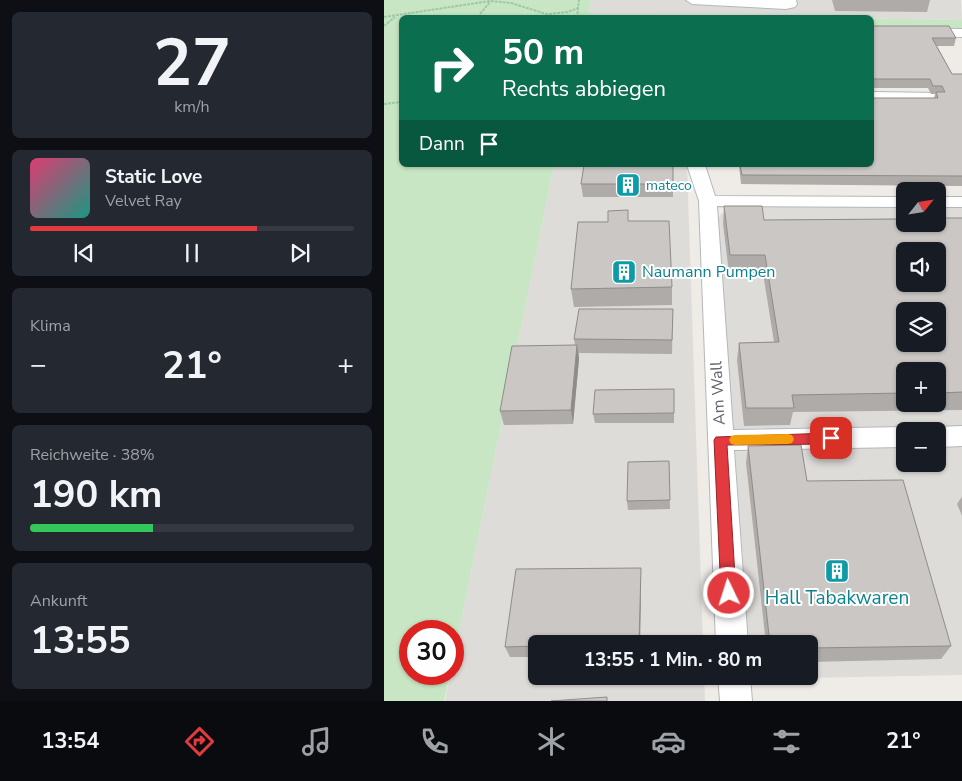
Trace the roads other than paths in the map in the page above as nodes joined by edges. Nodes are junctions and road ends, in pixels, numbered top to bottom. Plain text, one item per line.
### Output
1 (692, 0) edge
2 (790, 0) edge
3 (961, 29) edge
4 (874, 32) edge
5 (874, 97) edge
6 (941, 98) edge
7 (697, 167) edge
8 (708, 201) junction
9 (896, 202) edge
10 (946, 202) edge
11 (962, 202) edge
12 (962, 436) edge
13 (896, 437) edge
14 (946, 437) edge
15 (720, 440) junction
16 (731, 635) edge
17 (735, 685) edge
18 (736, 701) edge

1 - 2 street
3 - 4 street
5 - 6 street
7 - 8 street, Am Wall
8 - 9 street
8 - 15 street, Am Wall
10 - 11 street
12 - 14 street
13 - 15 street
15 - 16 street, Am Wall
17 - 18 street

